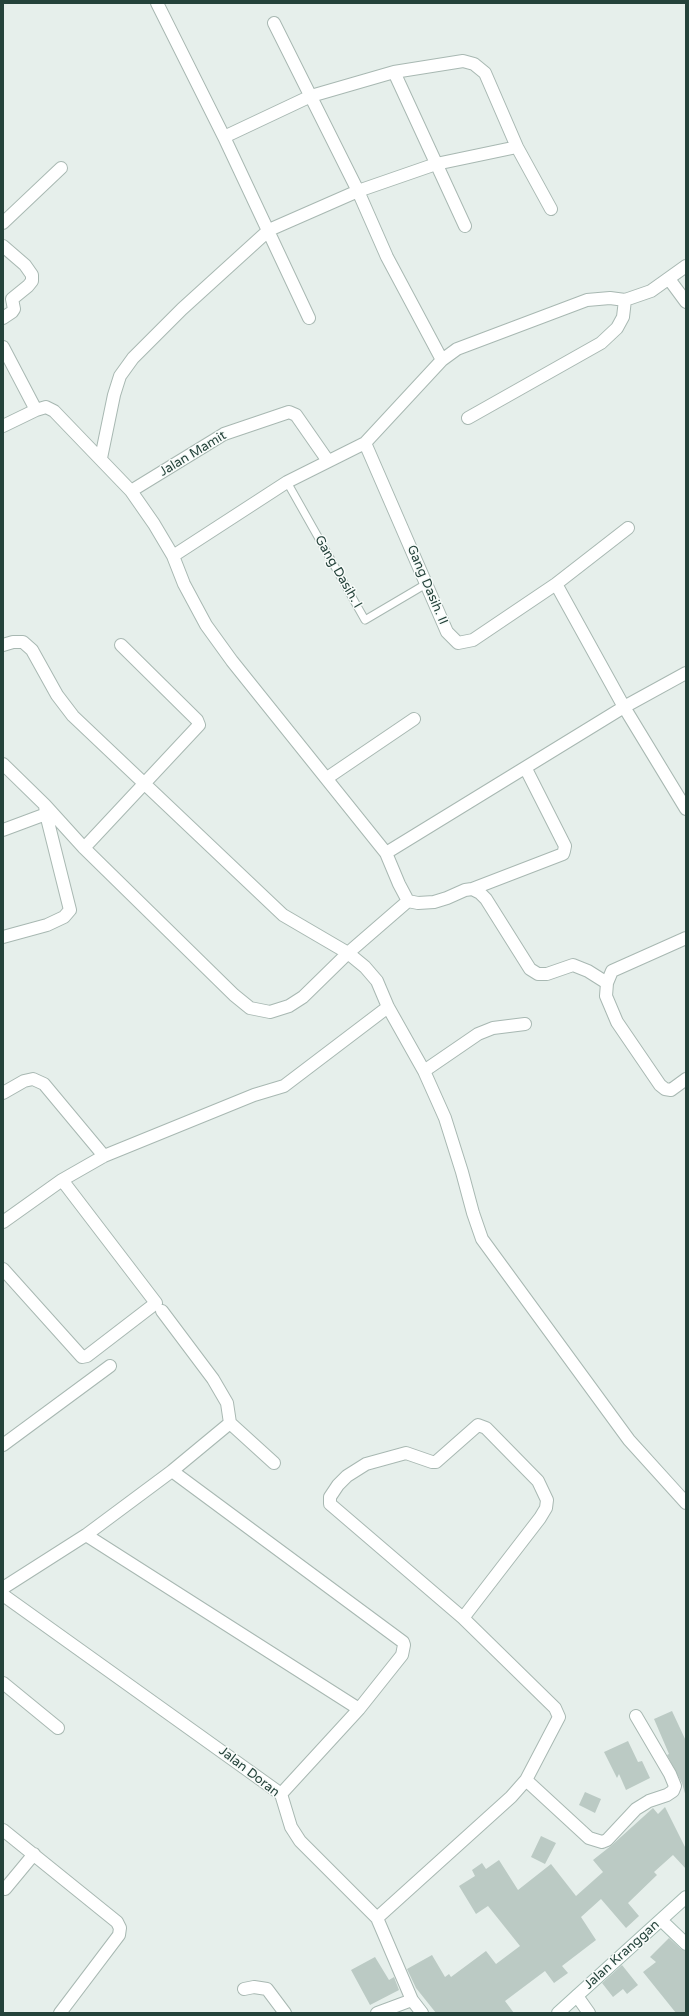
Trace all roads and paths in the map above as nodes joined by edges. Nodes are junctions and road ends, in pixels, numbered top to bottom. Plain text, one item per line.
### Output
1 (157, 3) edge
2 (274, 23) dead end
3 (394, 72) junction
4 (311, 96) junction
5 (224, 137) junction
6 (517, 147) junction
7 (436, 164) junction
8 (61, 168) dead end
9 (358, 190) junction
10 (551, 209) dead end
11 (3, 223) edge
12 (465, 226) dead end
13 (269, 230) junction
14 (3, 246) edge
15 (686, 266) edge
16 (669, 278) junction
17 (625, 300) junction
18 (686, 302) edge
19 (3, 318) edge
20 (309, 318) dead end
21 (3, 347) edge
22 (442, 360) junction
23 (36, 410) junction
24 (468, 418) dead end
25 (3, 426) edge
26 (365, 443) junction
27 (101, 458) junction
28 (328, 460) junction
29 (287, 482) junction
30 (131, 491) junction
31 (628, 528) dead end
32 (173, 556) junction
33 (426, 584) junction
34 (556, 584) junction
35 (3, 645) edge
36 (121, 645) dead end
37 (686, 673) edge
38 (624, 707) junction
39 (414, 718) dead end
40 (3, 764) edge
41 (526, 769) junction
42 (328, 778) junction
43 (146, 783) junction
44 (46, 810) junction
45 (686, 810) edge
46 (3, 830) edge
47 (84, 848) junction
48 (386, 853) junction
49 (472, 889) junction
50 (408, 901) junction
51 (3, 937) edge
52 (686, 938) edge
53 (348, 953) junction
54 (606, 983) junction
55 (388, 1007) junction
56 (525, 1024) dead end
57 (424, 1071) junction
58 (686, 1079) edge
59 (3, 1093) edge
60 (104, 1156) junction
61 (62, 1180) junction
62 (3, 1222) edge
63 (3, 1269) edge
64 (162, 1311) dead end
65 (110, 1366) dead end
66 (230, 1423) junction
67 (3, 1445) edge
68 (274, 1463) dead end
69 (172, 1471) junction
70 (686, 1503) edge
71 (86, 1535) junction
72 (3, 1588) edge
73 (3, 1594) edge
74 (463, 1618) junction
75 (3, 1683) edge
76 (359, 1709) junction
77 (636, 1716) dead end
78 (58, 1728) dead end
79 (526, 1780) junction
80 (281, 1794) junction
81 (3, 1830) edge
82 (34, 1854) junction
83 (5, 1889) dead end
84 (686, 1897) edge
85 (377, 1918) junction
86 (661, 1920) junction
87 (686, 1944) edge
88 (244, 1989) dead end
89 (577, 1996) junction
90 (412, 2000) junction
91 (60, 2013) edge
92 (284, 2013) edge
93 (378, 2013) edge
94 (422, 2013) edge
95 (558, 2013) edge
96 (589, 2013) edge

1 - 5 street
2 - 4 street
3 - 4 street
3 - 6 street
3 - 7 street
4 - 5 street
4 - 9 street
5 - 13 street
6 - 7 street
6 - 10 street
7 - 9 street
7 - 12 street
8 - 11 street
9 - 13 street
9 - 22 street
13 - 20 street
13 - 27 street
14 - 19 street
15 - 16 street
16 - 17 street
16 - 18 street
17 - 22 street
17 - 24 street
21 - 23 street
22 - 26 street
23 - 25 street
23 - 27 street
26 - 28 street
26 - 33 street, Gang Dasih. II
27 - 30 street
28 - 29 street
28 - 30 street, Jalan Mamit
29 - 32 street
29 - 33 lane, Gang Dasih. I
30 - 32 street
31 - 34 street, Gang Dasih. II
32 - 42 street
33 - 34 street, Gang Dasih. II
34 - 38 street
35 - 43 street
36 - 43 street
37 - 38 street
38 - 41 street
38 - 45 street
39 - 42 street
40 - 44 street
41 - 48 street
41 - 49 street
42 - 48 street
43 - 47 street
43 - 53 street
44 - 46 street
44 - 47 street
44 - 51 street
47 - 53 street
48 - 50 street
49 - 50 street
49 - 54 street
50 - 53 street
52 - 54 street
53 - 55 street
54 - 58 street
55 - 57 street
55 - 60 street
56 - 57 street
57 - 70 street
59 - 60 street
60 - 61 street
61 - 62 street
61 - 63 street
64 - 66 street
65 - 67 street
66 - 68 street
66 - 69 street
69 - 71 street
69 - 76 street
71 - 72 street
71 - 76 street
73 - 80 street, Jalan Doran
74 - 74 street
74 - 79 street
75 - 78 street
76 - 80 street
77 - 79 street
79 - 85 street
80 - 85 street, Jalan Doran
81 - 82 street
82 - 83 street
82 - 91 street
84 - 86 street, Jalan Kranggan
85 - 90 street, Jalan Doran
86 - 87 street
86 - 89 street, Jalan Kranggan
88 - 92 street
89 - 95 street, Jalan Kranggan
89 - 96 street
90 - 93 street
90 - 94 street, Jalan Doran

